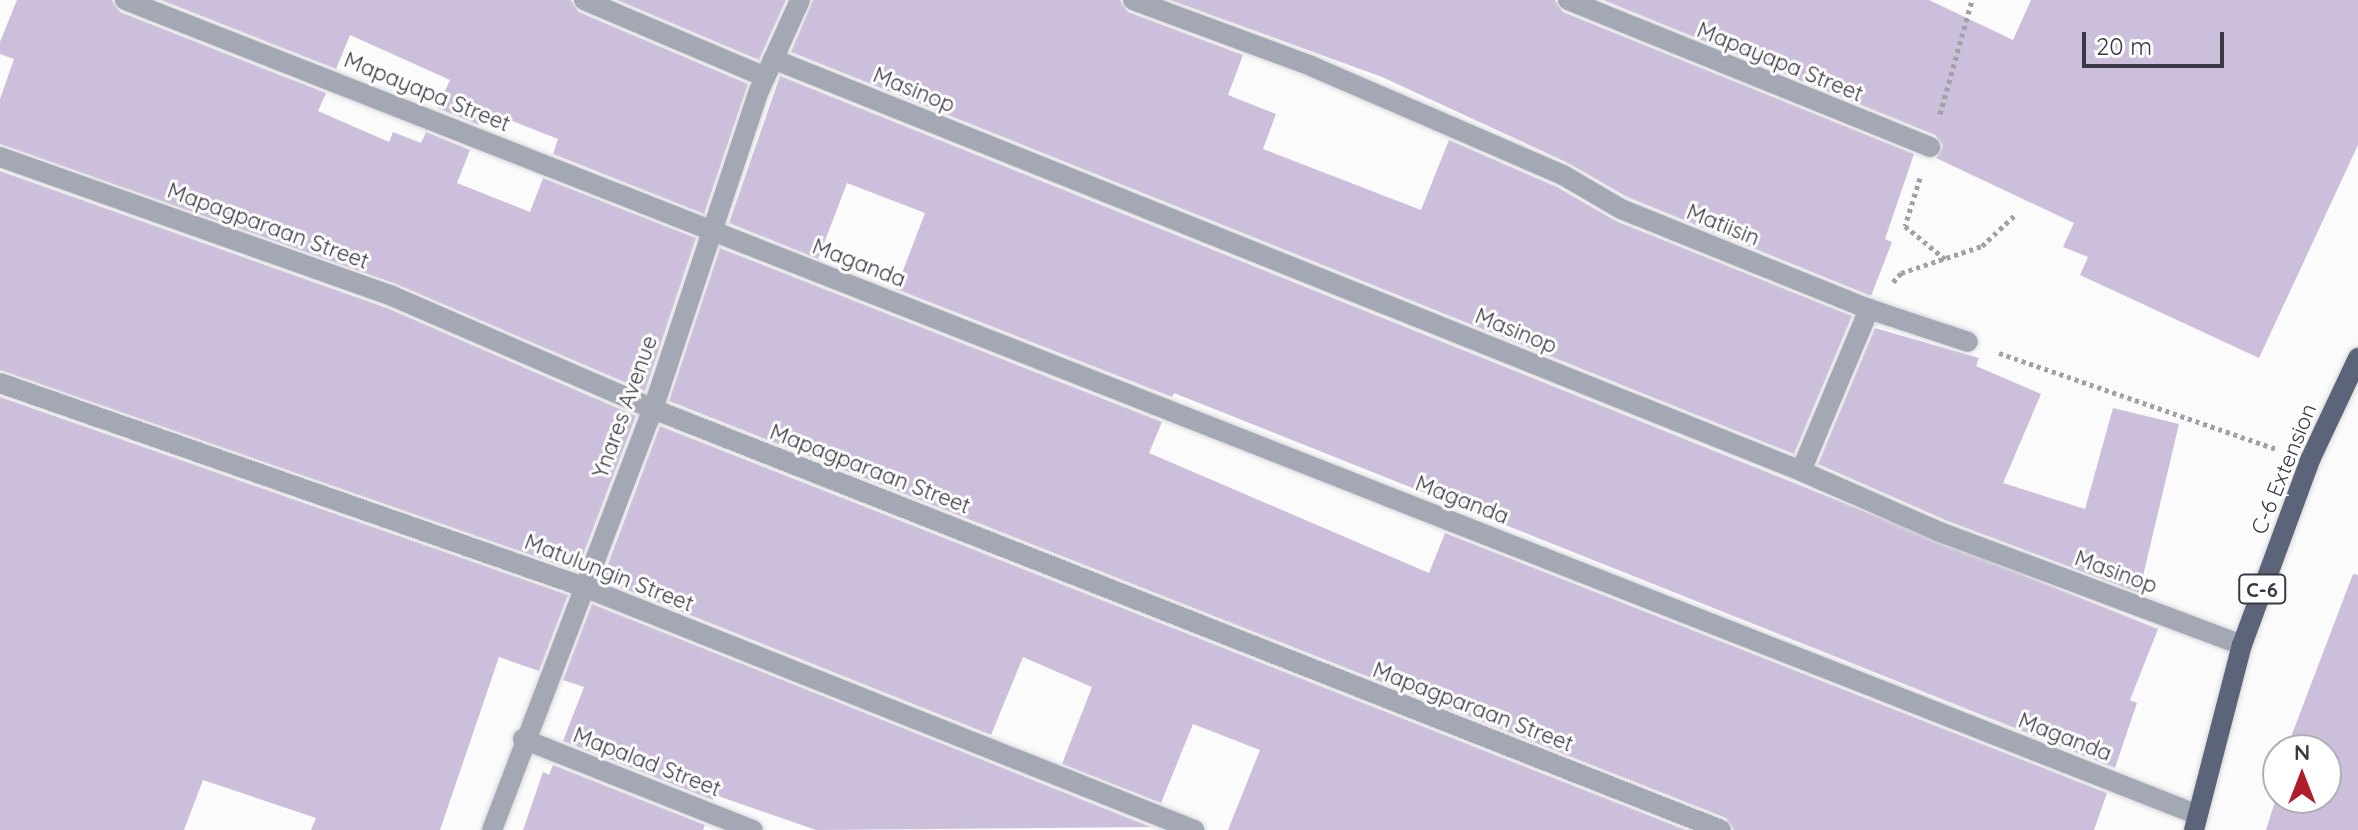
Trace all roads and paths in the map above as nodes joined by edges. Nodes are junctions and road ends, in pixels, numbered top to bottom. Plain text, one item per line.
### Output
1 (125, 0) edge
2 (584, 0) edge
3 (800, 0) edge
4 (1133, 0) edge
5 (1568, 0) edge
6 (769, 68) junction
7 (1930, 147) dead end
8 (0, 157) edge
9 (2015, 215) dead end
10 (710, 230) junction
11 (1869, 309) junction
12 (1968, 342) joint
13 (2358, 358) edge
14 (0, 383) edge
15 (653, 409) junction
16 (2310, 460) junction
17 (1801, 471) junction
18 (584, 587) junction
19 (2242, 645) junction
20 (523, 739) junction
21 (2195, 822) edge
22 (492, 830) edge
23 (753, 830) edge
24 (1194, 830) edge
25 (1721, 830) edge

1 - 10 street, Mapayapa Street
2 - 6 street, Masinop
3 - 6 street, Ynares Avenue
4 - 11 street, Matiisin
5 - 7 street, Mapayapa Street
6 - 10 street, Ynares Avenue
6 - 17 street, Masinop
8 - 15 street, Mapagparaan Street
9 - 11 path
10 - 15 street, Ynares Avenue
10 - 21 street, Maganda
11 - 12 street, Matiisin
11 - 17 street
12 - 16 path
13 - 16 main road, C-6 Extension / C-6
14 - 18 street, Matulungin Street
15 - 18 street, Ynares Avenue
15 - 25 street, Mapagparaan Street
16 - 19 main road, C-6 Extension / C-6
17 - 19 street, Masinop
18 - 20 street, Ynares Avenue
18 - 24 street, Matulungin Street
19 - 21 main road, C-6 Extension / C-6
20 - 22 street, Ynares Avenue
20 - 23 street, Mapalad Street

